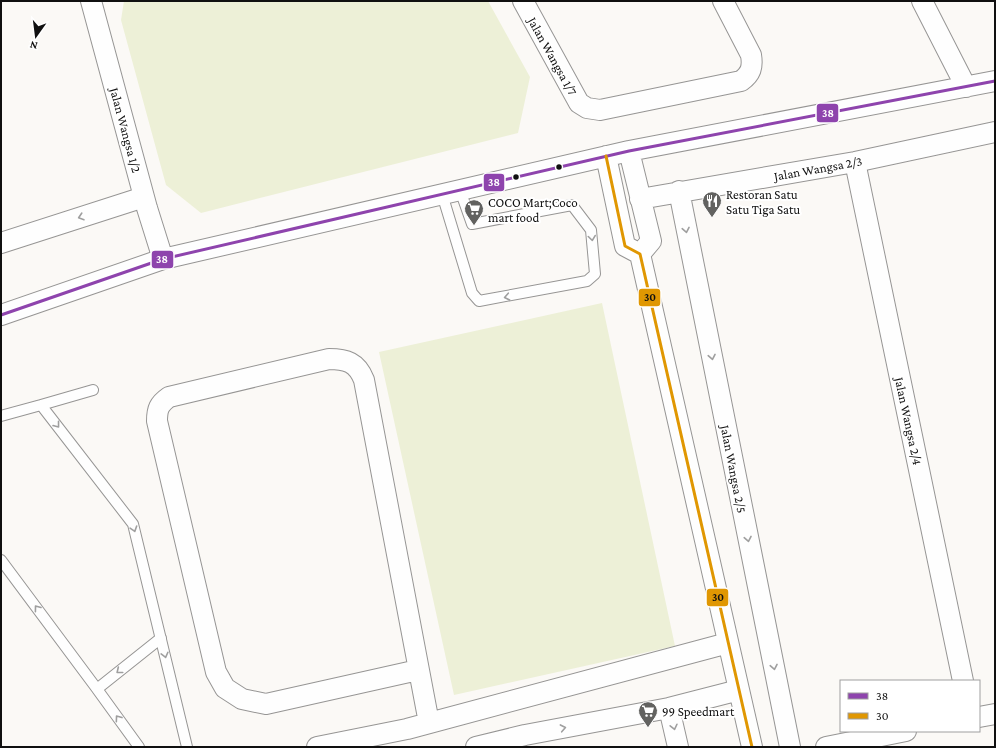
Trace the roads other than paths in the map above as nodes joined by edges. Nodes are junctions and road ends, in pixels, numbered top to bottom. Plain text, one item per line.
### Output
1 (91, 1) edge
2 (523, 1) edge
3 (723, 1) edge
4 (922, 1) edge
5 (995, 81) edge
6 (966, 86) junction
7 (995, 132) edge
8 (629, 151) junction
9 (606, 156) junction
10 (855, 162) junction
11 (679, 191) junction
12 (451, 192) junction
13 (144, 197) junction
14 (640, 199) junction
15 (1, 243) edge
16 (640, 254) junction
17 (163, 259) junction
18 (1, 314) edge
19 (93, 390) dead end
20 (41, 405) junction
21 (1, 416) edge
22 (1, 560) edge
23 (161, 638) junction
24 (728, 643) junction
25 (418, 670) junction
26 (962, 680) edge
27 (97, 689) junction
28 (739, 690) junction
29 (669, 708) junction
30 (995, 714) edge
31 (980, 717) edge
32 (429, 723) junction
33 (901, 732) edge
34 (391, 740) edge
35 (526, 741) edge
36 (139, 747) edge
37 (187, 747) edge
38 (317, 747) edge
39 (476, 747) edge
40 (678, 747) edge
41 (752, 747) edge
42 (790, 747) edge
43 (826, 747) edge

1 - 13 street, Jalan Wangsa 1/2
2 - 3 street, Jalan Wangsa 1/7
4 - 6 street
5 - 6 street
6 - 8 street
7 - 10 street, Jalan Wangsa 2/3
8 - 9 street
8 - 14 street
9 - 12 street
9 - 16 street
10 - 11 street, Jalan Wangsa 2/3
10 - 26 street, Jalan Wangsa 2/4
11 - 14 street, Jalan Wangsa 2/3
11 -> 42 street, Jalan Wangsa 2/5
12 -> 12 lane
12 - 17 street
13 -> 15 street
13 - 17 street, Jalan Wangsa 1/2
14 - 16 street
16 - 24 street
17 - 18 street
19 - 20 lane
20 - 21 lane
20 -> 23 lane
27 -> 22 lane
23 -> 27 lane
23 -> 37 lane
24 - 28 street
24 - 32 street
25 - 25 street
25 - 32 street
36 -> 27 lane
28 - 29 street
28 - 41 street
35 -> 29 street
29 -> 40 street
30 - 31 street
32 - 34 street
33 - 43 street
34 - 38 street
35 - 39 street

